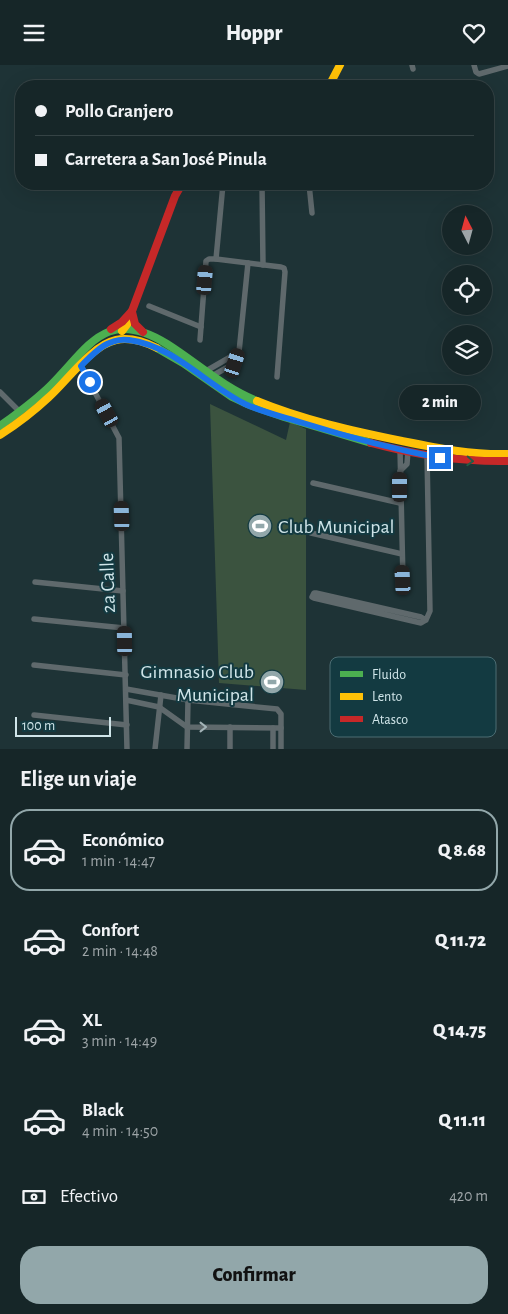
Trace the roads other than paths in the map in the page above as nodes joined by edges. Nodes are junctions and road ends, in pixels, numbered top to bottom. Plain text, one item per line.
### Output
1 (340, 65) edge
2 (474, 65) edge
3 (508, 66) edge
4 (332, 80) edge
5 (178, 190) edge
6 (222, 190) edge
7 (262, 190) edge
8 (310, 190) edge
9 (312, 213) dead end
10 (216, 259) junction
11 (248, 263) junction
12 (263, 265) junction
13 (149, 306) dead end
14 (132, 311) junction
15 (201, 327) junction
16 (125, 328) junction
17 (109, 330) junction
18 (143, 332) junction
19 (200, 340) dead end
20 (91, 357) junction
21 (75, 368) junction
22 (209, 373) junction
23 (277, 377) dead end
24 (0, 392) edge
25 (20, 412) junction
26 (0, 426) edge
27 (0, 435) edge
28 (405, 453) junction
29 (508, 454) edge
30 (427, 455) junction
31 (508, 461) edge
32 (400, 471) junction
33 (313, 483) dead end
34 (400, 503) junction
35 (310, 533) dead end
36 (402, 555) junction
37 (403, 580) dead end
38 (35, 582) dead end
39 (123, 591) junction
40 (350, 604) junction
41 (34, 619) dead end
42 (124, 628) junction
43 (34, 665) dead end
44 (126, 675) junction
45 (126, 689) junction
46 (161, 695) junction
47 (126, 700) junction
48 (188, 700) junction
49 (159, 707) junction
50 (34, 715) dead end
51 (127, 725) junction
52 (187, 727) junction
53 (230, 727) junction
54 (273, 728) junction
55 (281, 728) junction
56 (127, 749) edge
57 (155, 749) edge
58 (187, 749) edge
59 (230, 749) edge
60 (273, 749) edge
61 (281, 749) edge

1 - 4 main road
2 - 3 street
5 - 14 main road
6 - 10 street
7 - 12 street
8 - 9 street
10 - 11 street
10 - 15 street
11 - 12 street
11 - 22 street
12 - 23 street
13 - 15 street
14 - 16 main road
14 - 17 main road
14 - 18 main road
15 - 19 street
16 - 17 main road
16 - 18 main road
16 - 20 main road
17 - 21 main road
18 - 22 main road
20 - 21 main road
20 - 28 main road
21 - 25 main road
21 - 27 main road
21 - 39 street, 2a Calle
22 - 29 main road
24 - 25 street
25 - 26 main road
28 - 30 main road
28 - 32 street
28 - 32 street
30 -> 31 main road
30 - 40 street
32 - 34 street
33 - 34 street
34 - 36 street
35 - 36 street
36 - 37 street
38 - 39 street
39 - 42 street, 2a Calle
40 - 40 street
41 - 42 street
42 - 44 street, 2a Calle
43 - 44 street
44 - 45 street, 2a Calle
45 - 46 street
45 - 47 street, 2a Calle
46 - 48 street
46 - 49 street
47 - 49 street
47 - 51 street, 2a Calle
48 - 52 street
48 - 55 street
49 - 52 street
49 - 57 street
50 - 51 street
51 - 56 street, 2a Calle
52 -> 53 street
52 - 58 street
53 - 54 street
53 - 59 street
54 - 55 street
54 - 60 street
55 - 61 street

